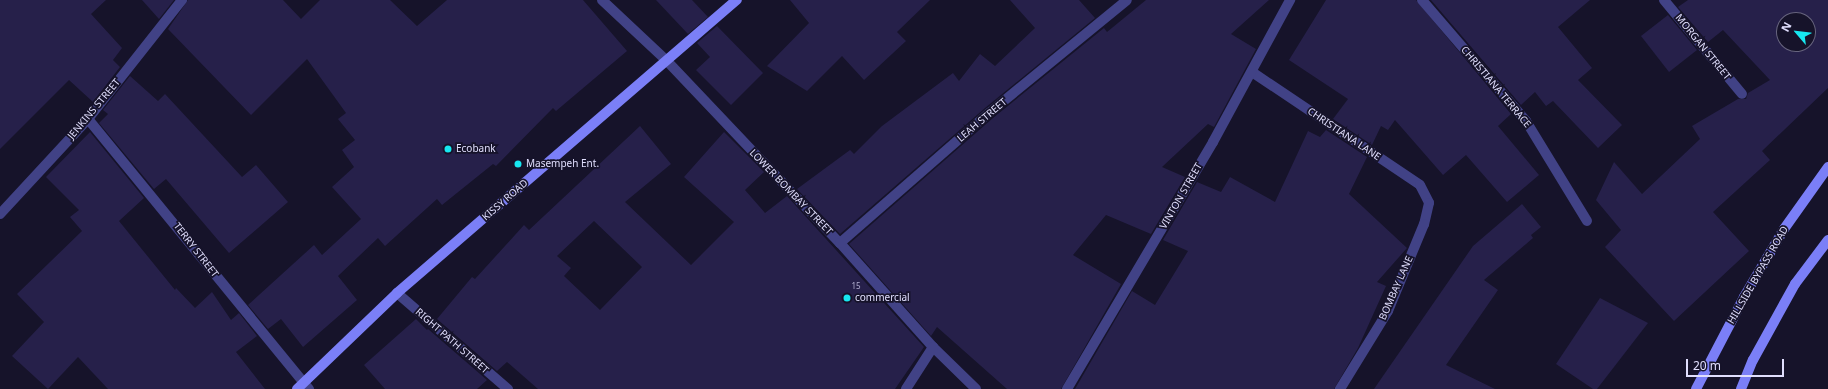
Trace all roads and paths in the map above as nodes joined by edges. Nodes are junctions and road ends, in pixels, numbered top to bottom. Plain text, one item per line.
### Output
1 (182, 0) edge
2 (602, 0) edge
3 (737, 0) edge
4 (1127, 0) edge
5 (1290, 0) edge
6 (1422, 0) edge
7 (1664, 0) edge
8 (667, 61) junction
9 (1252, 72) junction
10 (1742, 94) dead end
11 (88, 119) junction
12 (1828, 167) edge
13 (1429, 203) joint
14 (0, 214) edge
15 (1587, 221) dead end
16 (1828, 240) edge
17 (840, 243) junction
18 (397, 293) junction
19 (933, 347) junction
20 (303, 387) edge
21 (508, 389) edge
22 (906, 389) edge
23 (976, 389) edge
24 (1067, 389) edge
25 (1340, 389) edge
26 (1696, 389) edge
27 (1741, 389) edge

1 - 11 street, JENKINS STREET
2 - 8 street, LOWER BOMBAY STREET
3 - 8 main road, KISSY ROAD
4 - 17 street, LEAH STREET
5 - 9 street, VINTON STREET
6 - 15 street, CHRISTIANA TERRACE
7 - 10 street, MORGAN STREET
8 - 17 street, LOWER BOMBAY STREET
8 - 18 main road, KISSY ROAD
9 - 13 street, CHRISTIANA LANE
9 - 24 street, VINTON STREET
11 - 14 street, JENKINS STREET
11 - 20 street, TERRY STREET
12 - 26 main road, HILLSIDE BYPASS ROAD
13 - 25 street, BOMBAY LANE
16 - 27 main road
17 - 19 street, LOWER BOMBAY STREET
18 - 20 main road, KISSY ROAD
18 - 21 street, RIGHT PATH STREET
19 - 22 street
19 - 23 street, LOWER BOMBAY STREET

